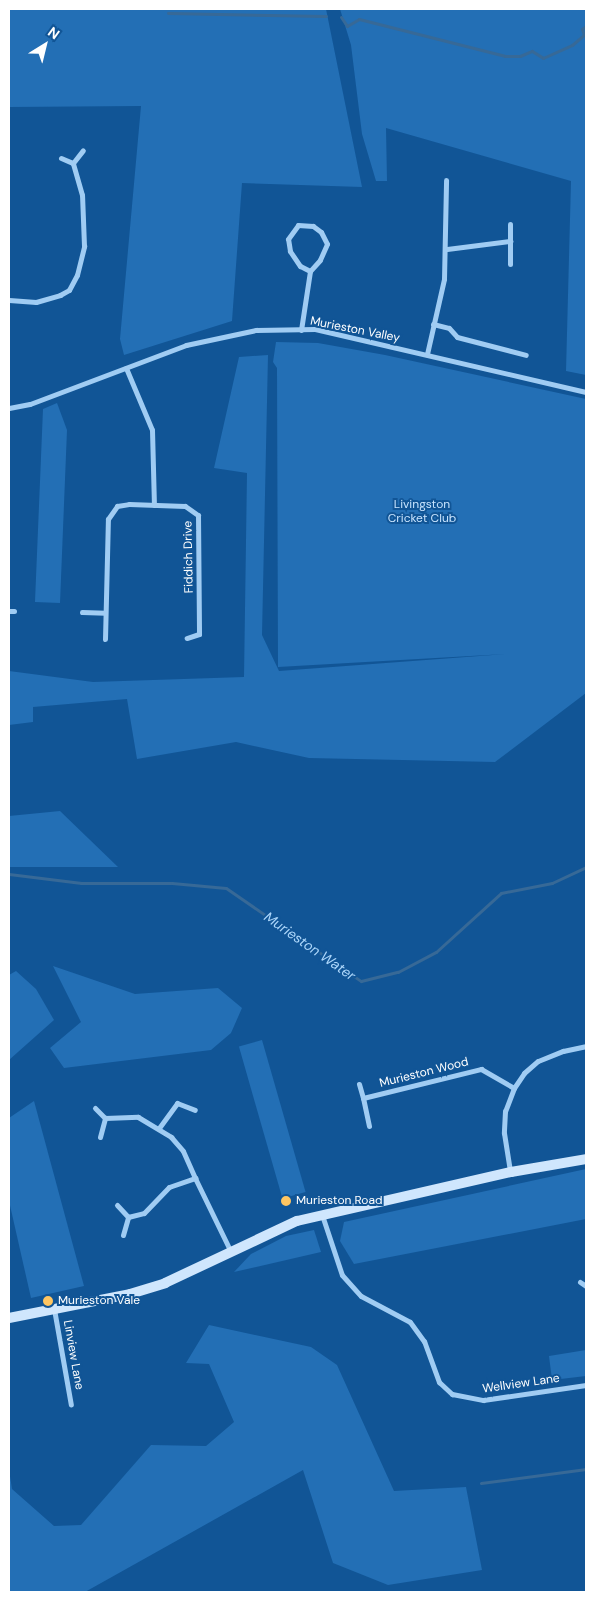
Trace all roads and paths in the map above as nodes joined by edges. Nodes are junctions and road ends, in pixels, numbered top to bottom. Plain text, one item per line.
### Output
1 (83, 150) dead end
2 (61, 158) dead end
3 (74, 163) junction
4 (446, 180) dead end
5 (510, 224) dead end
6 (510, 241) junction
7 (447, 249) junction
8 (510, 264) dead end
9 (310, 271) junction
10 (9, 300) edge
11 (433, 324) junction
12 (301, 330) junction
13 (426, 354) junction
14 (526, 355) dead end
15 (126, 368) junction
16 (586, 392) edge
17 (9, 408) edge
18 (154, 505) junction
19 (82, 612) dead end
20 (105, 613) junction
21 (187, 638) dead end
22 (105, 639) dead end
23 (586, 1046) edge
24 (359, 1084) dead end
25 (514, 1088) junction
26 (363, 1098) junction
27 (96, 1108) dead end
28 (195, 1110) dead end
29 (105, 1118) junction
30 (369, 1126) dead end
31 (159, 1128) junction
32 (100, 1137) dead end
33 (586, 1159) edge
34 (510, 1172) junction
35 (194, 1178) junction
36 (117, 1205) dead end
37 (322, 1215) junction
38 (128, 1217) junction
39 (123, 1235) dead end
40 (231, 1252) junction
41 (580, 1282) dead end
42 (586, 1286) edge
43 (54, 1309) junction
44 (9, 1318) edge
45 (586, 1385) edge
46 (71, 1406) dead end

1 - 3 street
2 - 3 street
3 - 10 street
4 - 7 street
5 - 6 street
6 - 7 street
6 - 8 street
7 - 11 street
9 - 9 street
9 - 12 street
11 - 13 street
11 - 14 street
12 - 13 street, Murieston Valley
12 - 15 street, Murieston Valley
13 - 16 street, Murieston Valley
15 - 17 street, Murieston Valley
15 - 18 street
18 - 20 street, Fiddich Drive
18 - 21 street, Fiddich Drive
19 - 20 street
20 - 22 street, Fiddich Drive
23 - 25 street
24 - 26 street
25 - 26 street, Murieston Wood
25 - 34 street
26 - 30 street
27 - 29 street
28 - 31 street
29 - 31 street
29 - 32 street
31 - 35 street
33 - 34 street
34 - 37 street
35 - 38 street
35 - 40 street
36 - 38 street
37 - 40 street
37 - 45 street, Wellview Lane
38 - 39 street
40 - 43 street
41 - 42 street
43 - 44 street
43 - 46 street, Linview Lane

